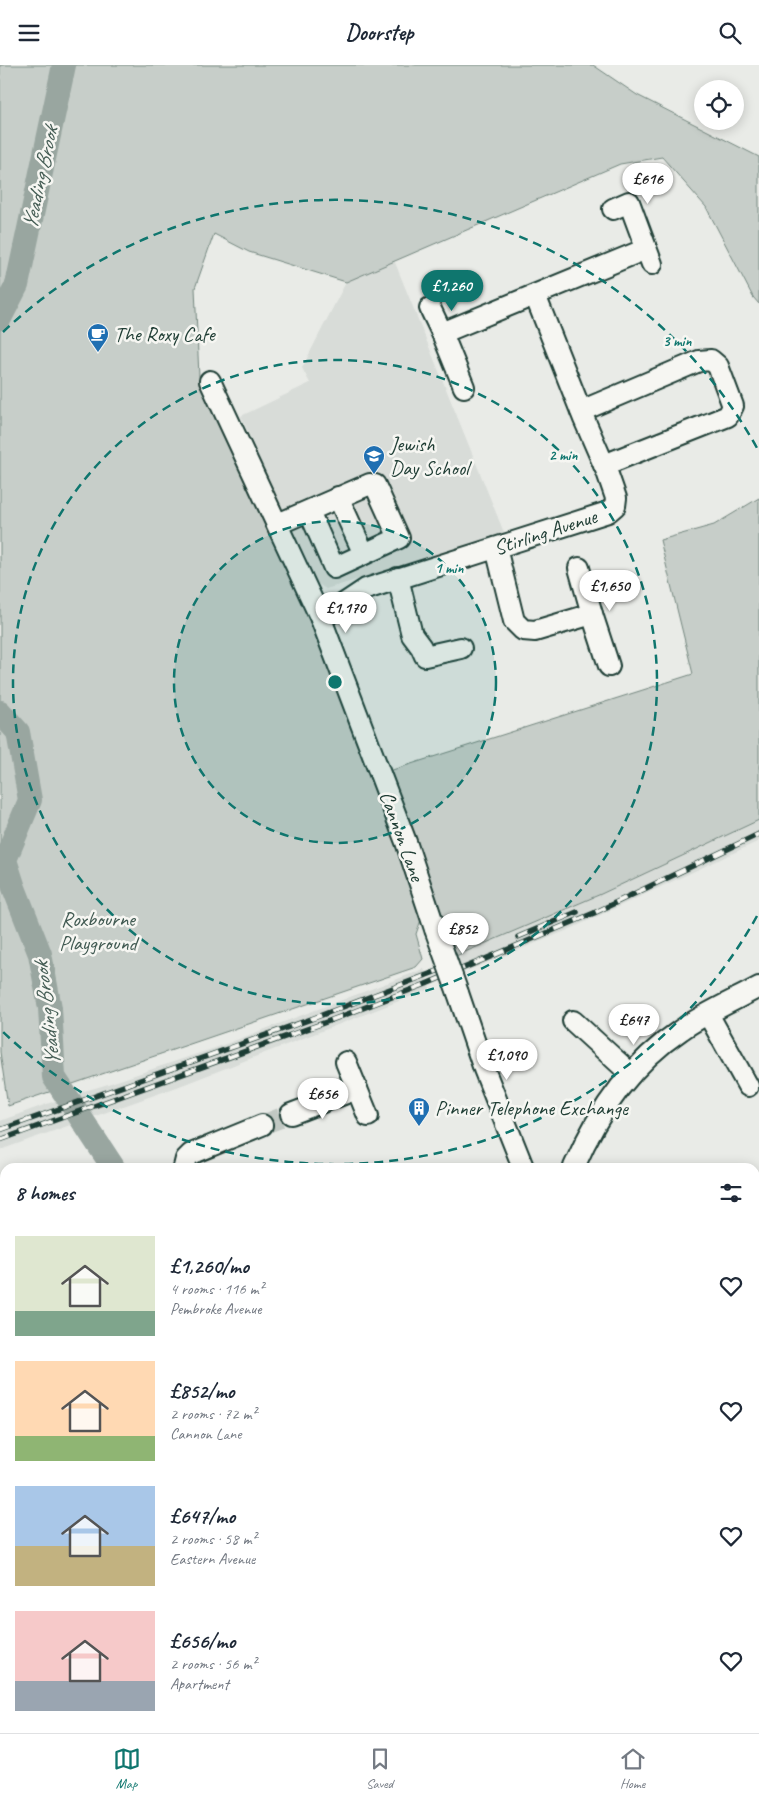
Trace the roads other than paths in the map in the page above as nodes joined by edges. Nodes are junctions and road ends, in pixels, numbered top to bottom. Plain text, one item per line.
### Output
1 (612, 209) dead end
2 (535, 295) junction
3 (430, 308) dead end
4 (442, 333) junction
5 (210, 381) dead end
6 (464, 387) dead end
7 (581, 411) junction
8 (604, 465) junction
9 (338, 497) junction
10 (308, 511) junction
11 (278, 524) junction
12 (496, 548) junction
13 (364, 554) junction
14 (579, 568) dead end
15 (398, 578) junction
16 (592, 613) junction
17 (321, 619) junction
18 (460, 648) dead end
19 (609, 666) dead end
20 (759, 987) edge
21 (708, 1014) junction
22 (573, 1021) dead end
23 (346, 1062) dead end
24 (631, 1074) junction
25 (748, 1086) dead end
26 (350, 1091) junction
27 (291, 1114) tunnel mouth
28 (368, 1116) dead end
29 (262, 1125) tunnel mouth
30 (185, 1163) edge
31 (520, 1163) edge
32 (576, 1163) edge

1 - 2 street
2 - 4 street
2 - 7 street, Stirling Avenue
3 - 4 street
4 - 6 street
5 - 11 street, Cannon Lane
7 - 8 street, Stirling Avenue
7 - 8 street
8 - 12 street, Stirling Avenue
9 - 10 street
9 - 13 street
9 - 13 street
10 - 11 street
10 - 13 street
11 - 17 street, Cannon Lane
12 - 15 street, Stirling Avenue
12 - 16 street
14 - 16 street
15 - 17 street, Stirling Avenue
15 - 18 street
16 - 19 street
17 - 31 street, Cannon Lane, bridge
20 - 21 street
21 - 24 street
21 - 25 street
22 - 24 street
23 - 26 street
24 - 32 street
26 - 27 street
26 - 28 street
29 - 30 street

